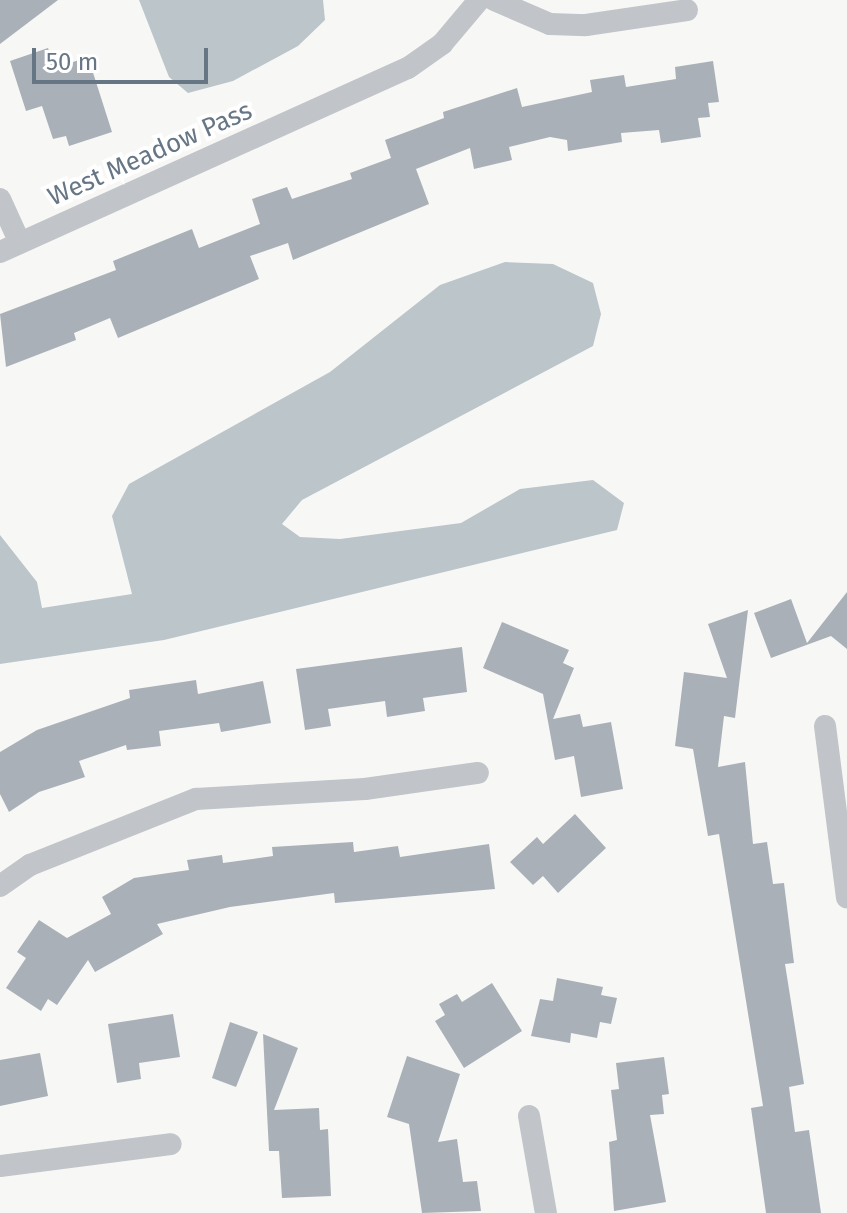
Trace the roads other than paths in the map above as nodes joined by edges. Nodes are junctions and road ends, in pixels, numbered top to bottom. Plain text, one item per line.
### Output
1 (479, 0) edge
2 (494, 0) edge
3 (687, 10) dead end
4 (0, 199) edge
5 (10, 248) edge
6 (825, 726) dead end
7 (478, 773) dead end
8 (0, 886) edge
9 (847, 898) edge
10 (529, 1116) dead end
11 (171, 1144) dead end
12 (0, 1166) edge
13 (546, 1213) edge

1 - 5 street, West Meadow Pass
2 - 3 street
4 - 5 street
6 - 9 street
7 - 8 street
10 - 13 street
11 - 12 street

